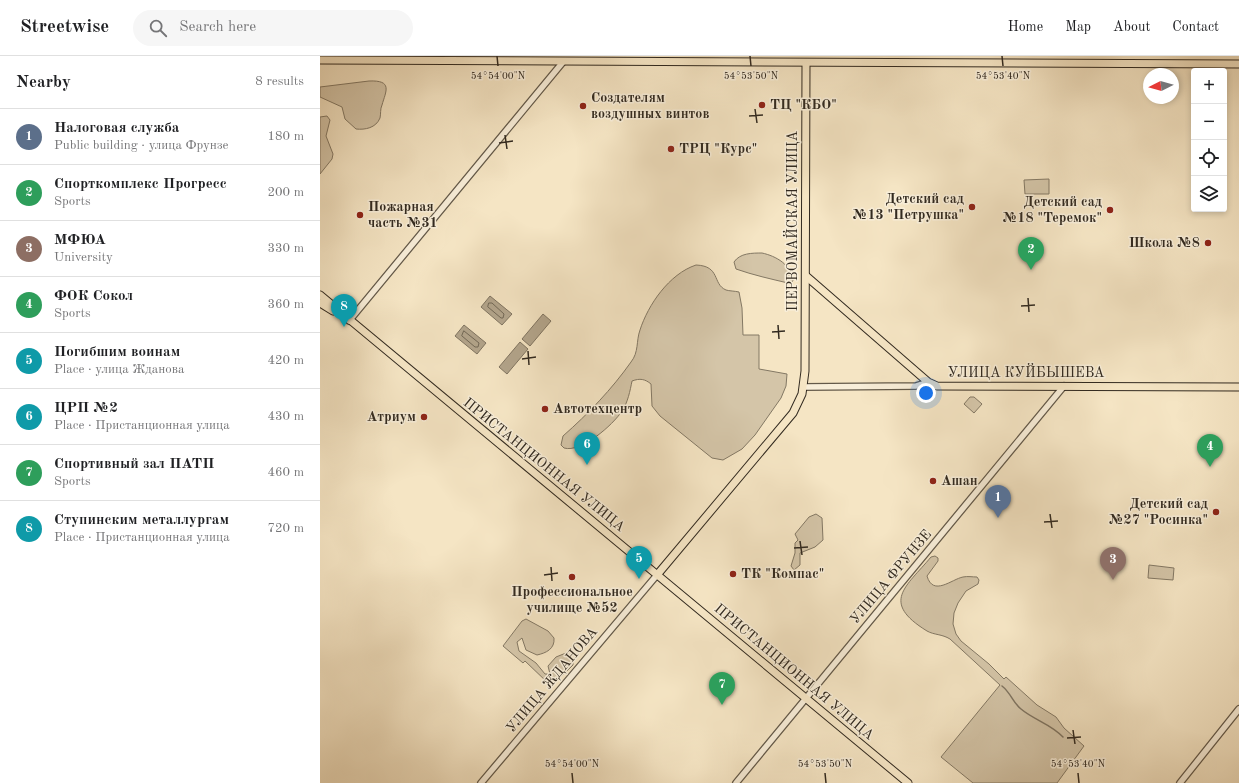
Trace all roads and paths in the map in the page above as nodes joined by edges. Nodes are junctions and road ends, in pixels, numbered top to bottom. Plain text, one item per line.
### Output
1 (320, 60) edge
2 (806, 60) edge
3 (1022, 60) edge
4 (563, 62) junction
5 (1239, 64) edge
6 (806, 276) junction
7 (320, 295) edge
8 (320, 303) edge
9 (349, 321) junction
10 (928, 382) junction
11 (1064, 386) junction
12 (804, 387) junction
13 (1239, 387) edge
14 (657, 575) junction
15 (805, 698) junction
16 (1239, 709) edge
17 (485, 782) edge
18 (736, 783) edge
19 (908, 783) edge
20 (1180, 783) edge

1 - 4 main road
2 - 3 main road
2 - 4 main road
2 - 6 main road, ПЕРВОМАЙСКАЯ УЛИЦА
3 - 5 main road
4 - 9 street
6 - 10 main road, УЛИЦА КУЙБЫШЕВА
6 - 12 main road, ПЕРВОМАЙСКАЯ УЛИЦА
7 - 9 main road, ПРИСТАНЦИОННАЯ УЛИЦА
8 - 9 main road, ПРИСТАНЦИОННАЯ УЛИЦА
9 - 14 main road, ПРИСТАНЦИОННАЯ УЛИЦА
10 - 11 main road, УЛИЦА КУЙБЫШЕВА
10 - 12 street
11 - 13 main road, УЛИЦА КУЙБЫШЕВА
11 - 15 street, УЛИЦА ФРУНЗЕ
12 - 14 main road, ПЕРВОМАЙСКАЯ УЛИЦА
14 - 15 main road, ПРИСТАНЦИОННАЯ УЛИЦА
14 - 17 street, УЛИЦА ЖДАНОВА
15 - 18 street, УЛИЦА ФРУНЗЕ
15 - 19 main road, ПРИСТАНЦИОННАЯ УЛИЦА
16 - 20 street

